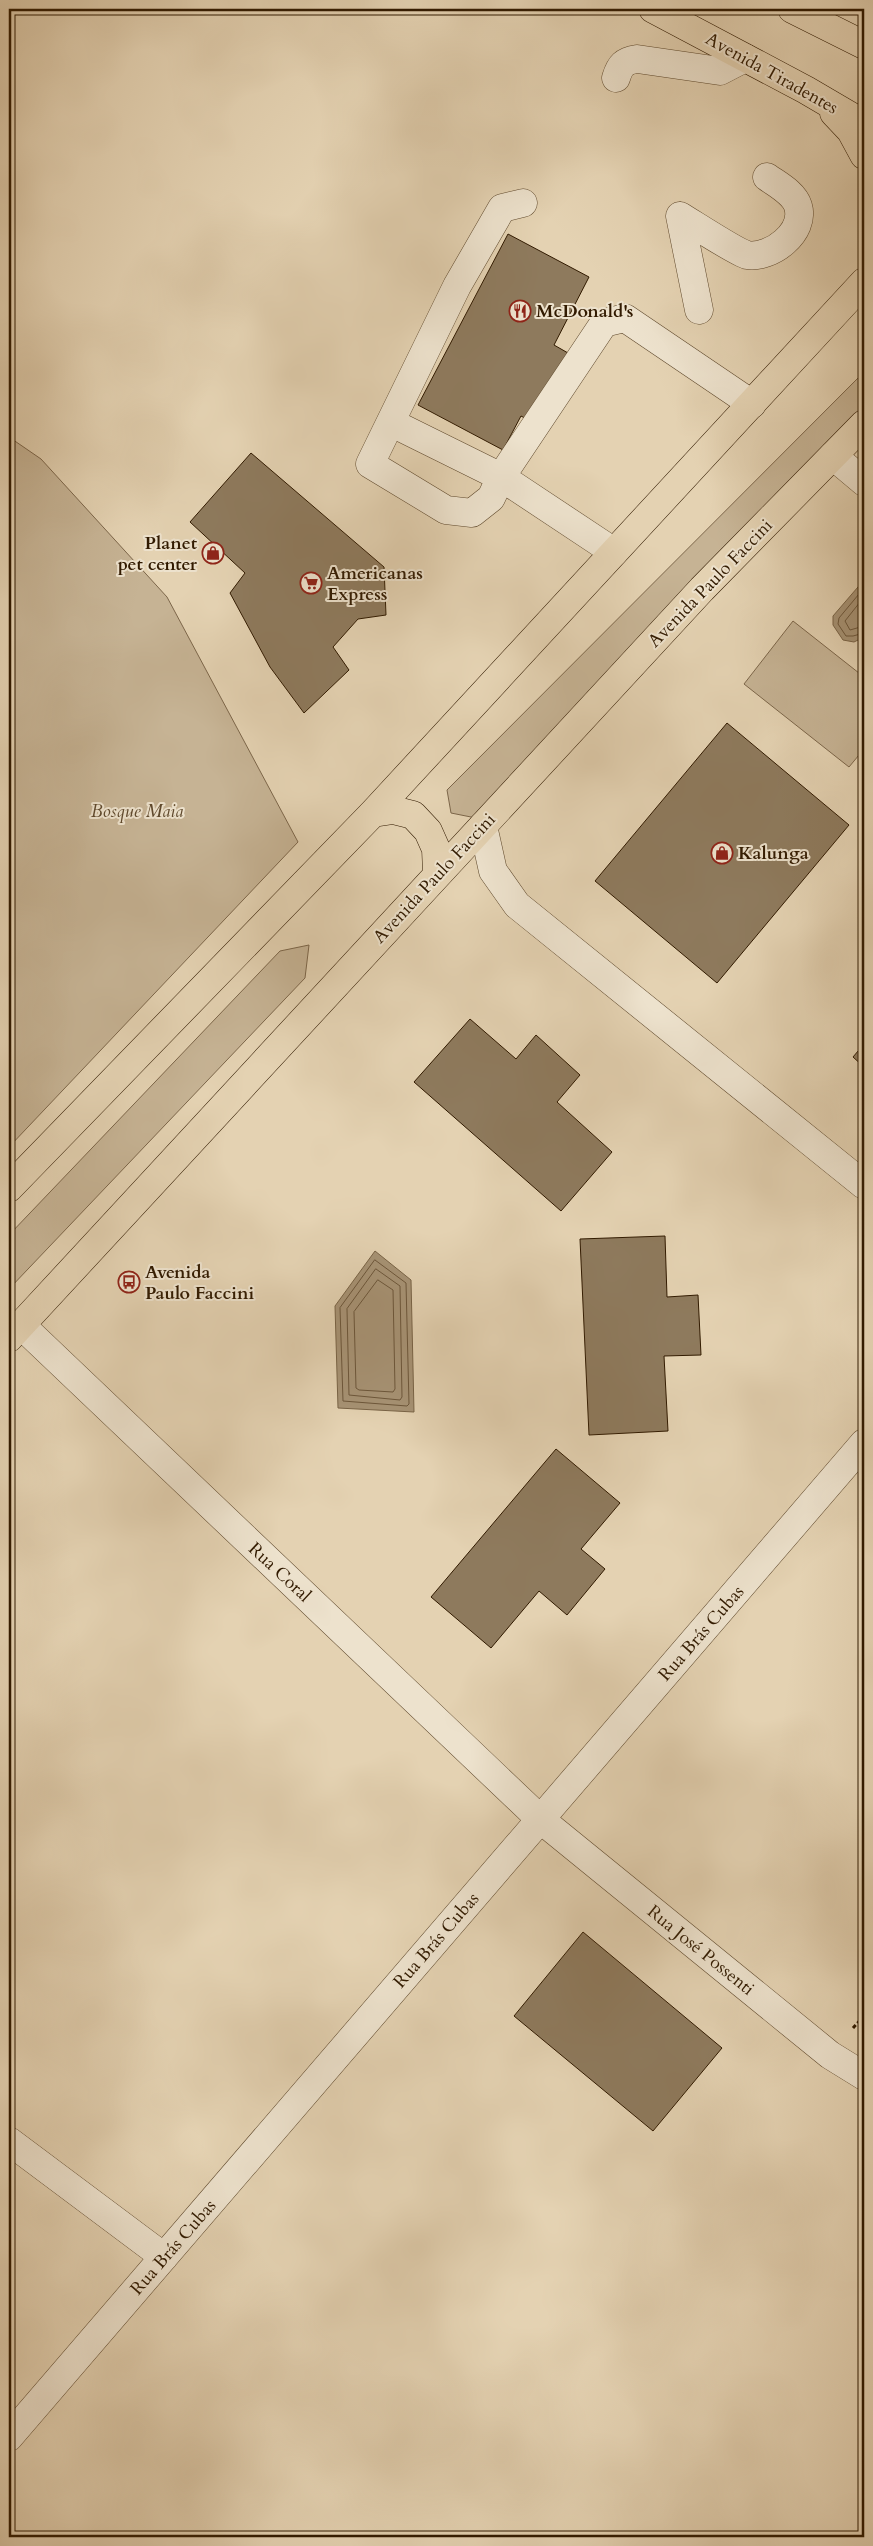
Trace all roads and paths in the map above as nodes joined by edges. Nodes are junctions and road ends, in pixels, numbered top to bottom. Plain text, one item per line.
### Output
1 (653, 9) edge
2 (792, 9) edge
3 (864, 45) edge
4 (745, 58) junction
5 (616, 78) dead end
6 (806, 90) junction
7 (864, 124) edge
8 (864, 155) edge
9 (767, 178) dead end
10 (523, 203) dead end
11 (863, 282) edge
12 (699, 310) dead end
13 (752, 404) junction
14 (392, 423) junction
15 (864, 424) edge
16 (832, 456) junction
17 (501, 477) junction
18 (864, 482) edge
19 (614, 552) junction
20 (373, 813) junction
21 (483, 826) junction
22 (437, 874) junction
23 (864, 1185) edge
24 (9, 1188) edge
25 (15, 1331) edge
26 (864, 1443) edge
27 (540, 1819) junction
28 (864, 2076) edge
29 (9, 2141) edge
30 (164, 2257) junction
31 (9, 2437) edge

1 - 4 main road, Avenida Tiradentes
2 - 3 main road
4 - 5 street
4 - 6 main road, Avenida Tiradentes
6 - 7 main road, Avenida Tiradentes
6 - 8 main road
9 - 12 street
10 - 14 street
11 - 13 main road
13 - 17 street
13 - 19 main road
14 - 17 street
14 - 17 street
15 - 16 main road, Avenida Paulo Faccini
16 - 18 street
16 - 21 main road, Avenida Paulo Faccini
17 - 19 street
19 - 20 main road
20 - 22 main road
20 - 24 main road
21 - 22 main road, Avenida Paulo Faccini
21 - 23 street
22 - 25 main road, Avenida Paulo Faccini
25 - 27 street, Rua Coral
26 - 27 street, Rua Brás Cubas
27 - 28 street, Rua José Possenti
27 - 30 street, Rua Brás Cubas
29 - 30 street
30 - 31 street, Rua Brás Cubas

